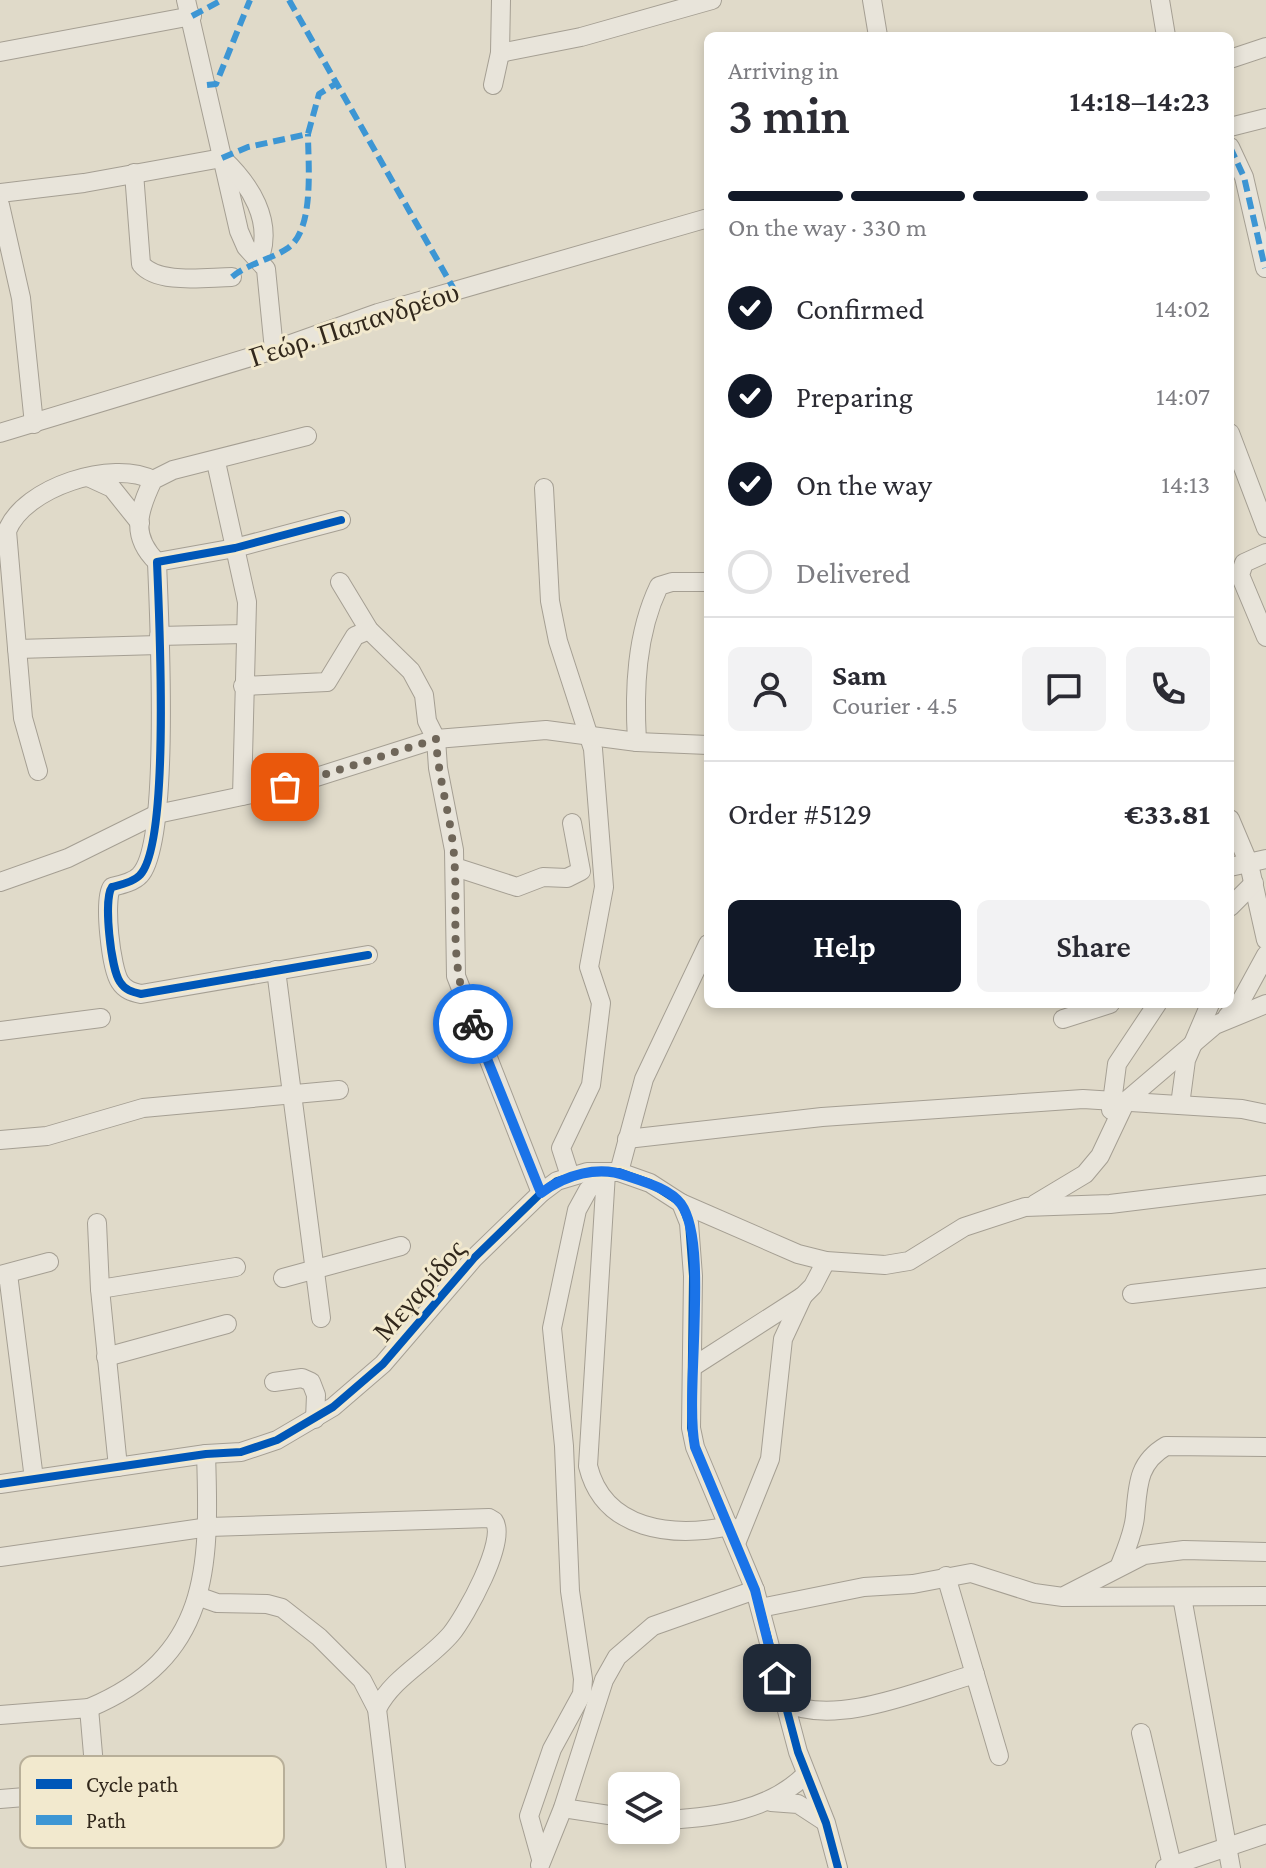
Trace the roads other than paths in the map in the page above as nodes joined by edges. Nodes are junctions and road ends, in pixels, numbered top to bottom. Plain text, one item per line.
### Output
1 (501, 0) edge
2 (712, 0) edge
3 (872, 0) edge
4 (1160, 0) edge
5 (189, 8) edge
6 (877, 32) edge
7 (1165, 32) edge
8 (1266, 47) edge
9 (0, 52) edge
10 (500, 53) junction
11 (1234, 58) edge
12 (493, 85) dead end
13 (1266, 118) edge
14 (1234, 126) edge
15 (1234, 156) edge
16 (222, 158) junction
17 (134, 173) junction
18 (0, 193) edge
19 (0, 205) edge
20 (704, 219) edge
21 (5, 245) edge
22 (1265, 268) edge
23 (232, 277) dead end
24 (274, 350) junction
25 (34, 424) junction
26 (0, 433) edge
27 (307, 436) dead end
28 (1234, 444) edge
29 (216, 462) junction
30 (88, 477) junction
31 (153, 480) junction
32 (544, 488) dead end
33 (341, 520) dead end
34 (140, 523) junction
35 (1266, 528) edge
36 (4, 530) edge
37 (235, 548) junction
38 (1266, 553) edge
39 (157, 562) junction
40 (340, 582) dead end
41 (704, 582) edge
42 (369, 630) junction
43 (244, 634) junction
44 (1266, 637) edge
45 (159, 640) junction
46 (12, 656) edge
47 (243, 686) junction
48 (588, 737) junction
49 (436, 739) junction
50 (637, 742) junction
51 (704, 745) edge
52 (38, 771) dead end
53 (242, 796) junction
54 (157, 814) junction
55 (572, 823) dead end
56 (1234, 825) edge
57 (1258, 862) edge
58 (1234, 866) edge
59 (455, 867) junction
60 (0, 882) edge
61 (1254, 883) junction
62 (1234, 903) edge
63 (1266, 940) edge
64 (368, 955) dead end
65 (1266, 955) edge
66 (704, 956) edge
67 (276, 970) junction
68 (1266, 1004) edge
69 (1097, 1008) edge
70 (1154, 1008) edge
71 (1209, 1008) edge
72 (101, 1018) dead end
73 (1063, 1019) dead end
74 (1225, 1019) junction
75 (0, 1031) edge
76 (1198, 1039) junction
77 (339, 1090) dead end
78 (293, 1095) junction
79 (1119, 1100) junction
80 (1180, 1105) junction
81 (1266, 1114) edge
82 (627, 1139) junction
83 (0, 1140) edge
84 (612, 1173) junction
85 (570, 1176) junction
86 (1266, 1185) edge
87 (541, 1193) junction
88 (681, 1203) junction
89 (1025, 1207) junction
90 (97, 1223) dead end
91 (401, 1246) dead end
92 (826, 1261) junction
93 (49, 1262) dead end
94 (236, 1267) dead end
95 (314, 1268) junction
96 (4, 1274) edge
97 (283, 1278) dead end
98 (1266, 1278) edge
99 (100, 1289) junction
100 (1132, 1294) dead end
101 (803, 1296) junction
102 (321, 1318) dead end
103 (227, 1324) dead end
104 (106, 1357) junction
105 (694, 1366) junction
106 (274, 1382) dead end
107 (315, 1419) junction
108 (1266, 1447) edge
109 (206, 1454) junction
110 (118, 1467) junction
111 (34, 1479) junction
112 (0, 1484) edge
113 (209, 1527) junction
114 (733, 1534) junction
115 (1266, 1552) edge
116 (0, 1557) edge
117 (1120, 1565) junction
118 (946, 1576) junction
119 (1266, 1596) edge
120 (200, 1597) junction
121 (1063, 1597) junction
122 (1182, 1597) junction
123 (757, 1599) junction
124 (975, 1674) junction
125 (783, 1701) junction
126 (89, 1708) junction
127 (377, 1709) junction
128 (0, 1715) edge
129 (1141, 1733) dead end
130 (93, 1756) edge
131 (999, 1756) dead end
132 (806, 1774) junction
133 (20, 1797) edge
134 (0, 1799) edge
135 (765, 1803) junction
136 (563, 1808) junction
137 (608, 1815) edge
138 (680, 1818) edge
139 (826, 1823) junction
140 (1266, 1834) edge
141 (1228, 1845) junction
142 (540, 1864) edge
143 (1168, 1867) edge
144 (396, 1868) edge
145 (838, 1868) edge
146 (1231, 1868) edge

1 - 10 street
2 - 10 street
3 - 6 street
4 - 7 street
5 - 9 street
5 - 16 street
8 - 11 street
10 - 12 street
13 - 14 street
15 - 22 street
16 - 17 street
16 - 24 street
17 - 18 street
17 - 23 street
19 - 21 street
20 - 24 street, Γεώρ. Παπανδρέου
21 - 25 street
24 - 25 street, Γεώρ. Παπανδρέου
25 - 26 street, Γεώρ. Παπανδρέου
27 - 29 street
28 - 35 street
29 - 31 street
29 - 37 street
30 - 31 street
30 - 34 street
30 - 36 street
31 - 34 street
32 - 48 street
33 - 37 street
34 - 39 street
36 - 46 street
37 - 39 street
37 - 43 street
38 - 44 street
39 - 45 street
40 - 42 street
41 - 50 street
42 - 47 street
42 - 49 street
43 - 45 street
43 - 47 street
45 - 46 street
45 - 54 street
46 - 52 street
47 - 53 street
48 - 49 street
48 - 50 street
48 - 85 street
49 - 53 street
49 - 59 street
50 - 51 street
53 - 54 street
54 - 60 street
54 - 67 street
55 - 59 street
56 - 57 street
57 - 58 street
57 - 61 street
59 - 87 street
61 - 62 street
61 - 63 street
64 - 67 street
65 - 74 street
66 - 82 street
67 - 78 street
68 - 74 street
69 - 73 street
70 - 79 street
71 - 76 street
72 - 75 street
74 - 76 street
76 - 79 street
76 - 80 street
77 - 78 street
78 - 83 street
78 - 95 street
79 - 80 street
79 - 82 street
79 - 89 street
80 - 81 street
82 - 84 street
84 - 85 street, Μεγαρίδος
84 - 88 street, Μεγαρίδος
84 - 114 street
84 - 142 street
85 - 87 street, Μεγαρίδος
86 - 89 street
87 - 107 street, Μεγαρίδος
88 - 92 street, Μεγαρίδος
88 - 105 street
89 - 92 street, Μεγαρίδος
90 - 99 street
91 - 95 street
92 - 101 street
93 - 96 street
94 - 99 street
95 - 97 street
95 - 102 street
96 - 111 street
98 - 100 street
99 - 104 street
101 - 105 street
101 - 114 street
103 - 104 street
104 - 110 street
105 - 114 street
106 - 107 street
107 - 109 street, Μεγαρίδος
108 - 117 street
109 - 110 street, Μεγαρίδος
109 - 113 street
110 - 111 street, Μεγαρίδος
111 - 112 street, Μεγαρίδος
113 - 116 street
113 - 120 street
113 - 127 street
114 - 123 street
115 - 117 street
117 - 121 street
118 - 121 street
118 - 123 street
118 - 124 street
119 - 122 street
120 - 126 street
120 - 127 street
121 - 122 street
122 - 141 street
123 - 125 street
123 - 136 street
124 - 125 street
124 - 131 street
125 - 132 street
126 - 128 street
126 - 130 street
127 - 144 street
129 - 143 street
132 - 135 street
132 - 139 street
133 - 134 street
135 - 138 street
135 - 139 street
136 - 137 street
136 - 142 street
139 - 145 street
140 - 141 street
141 - 143 street
141 - 146 street

